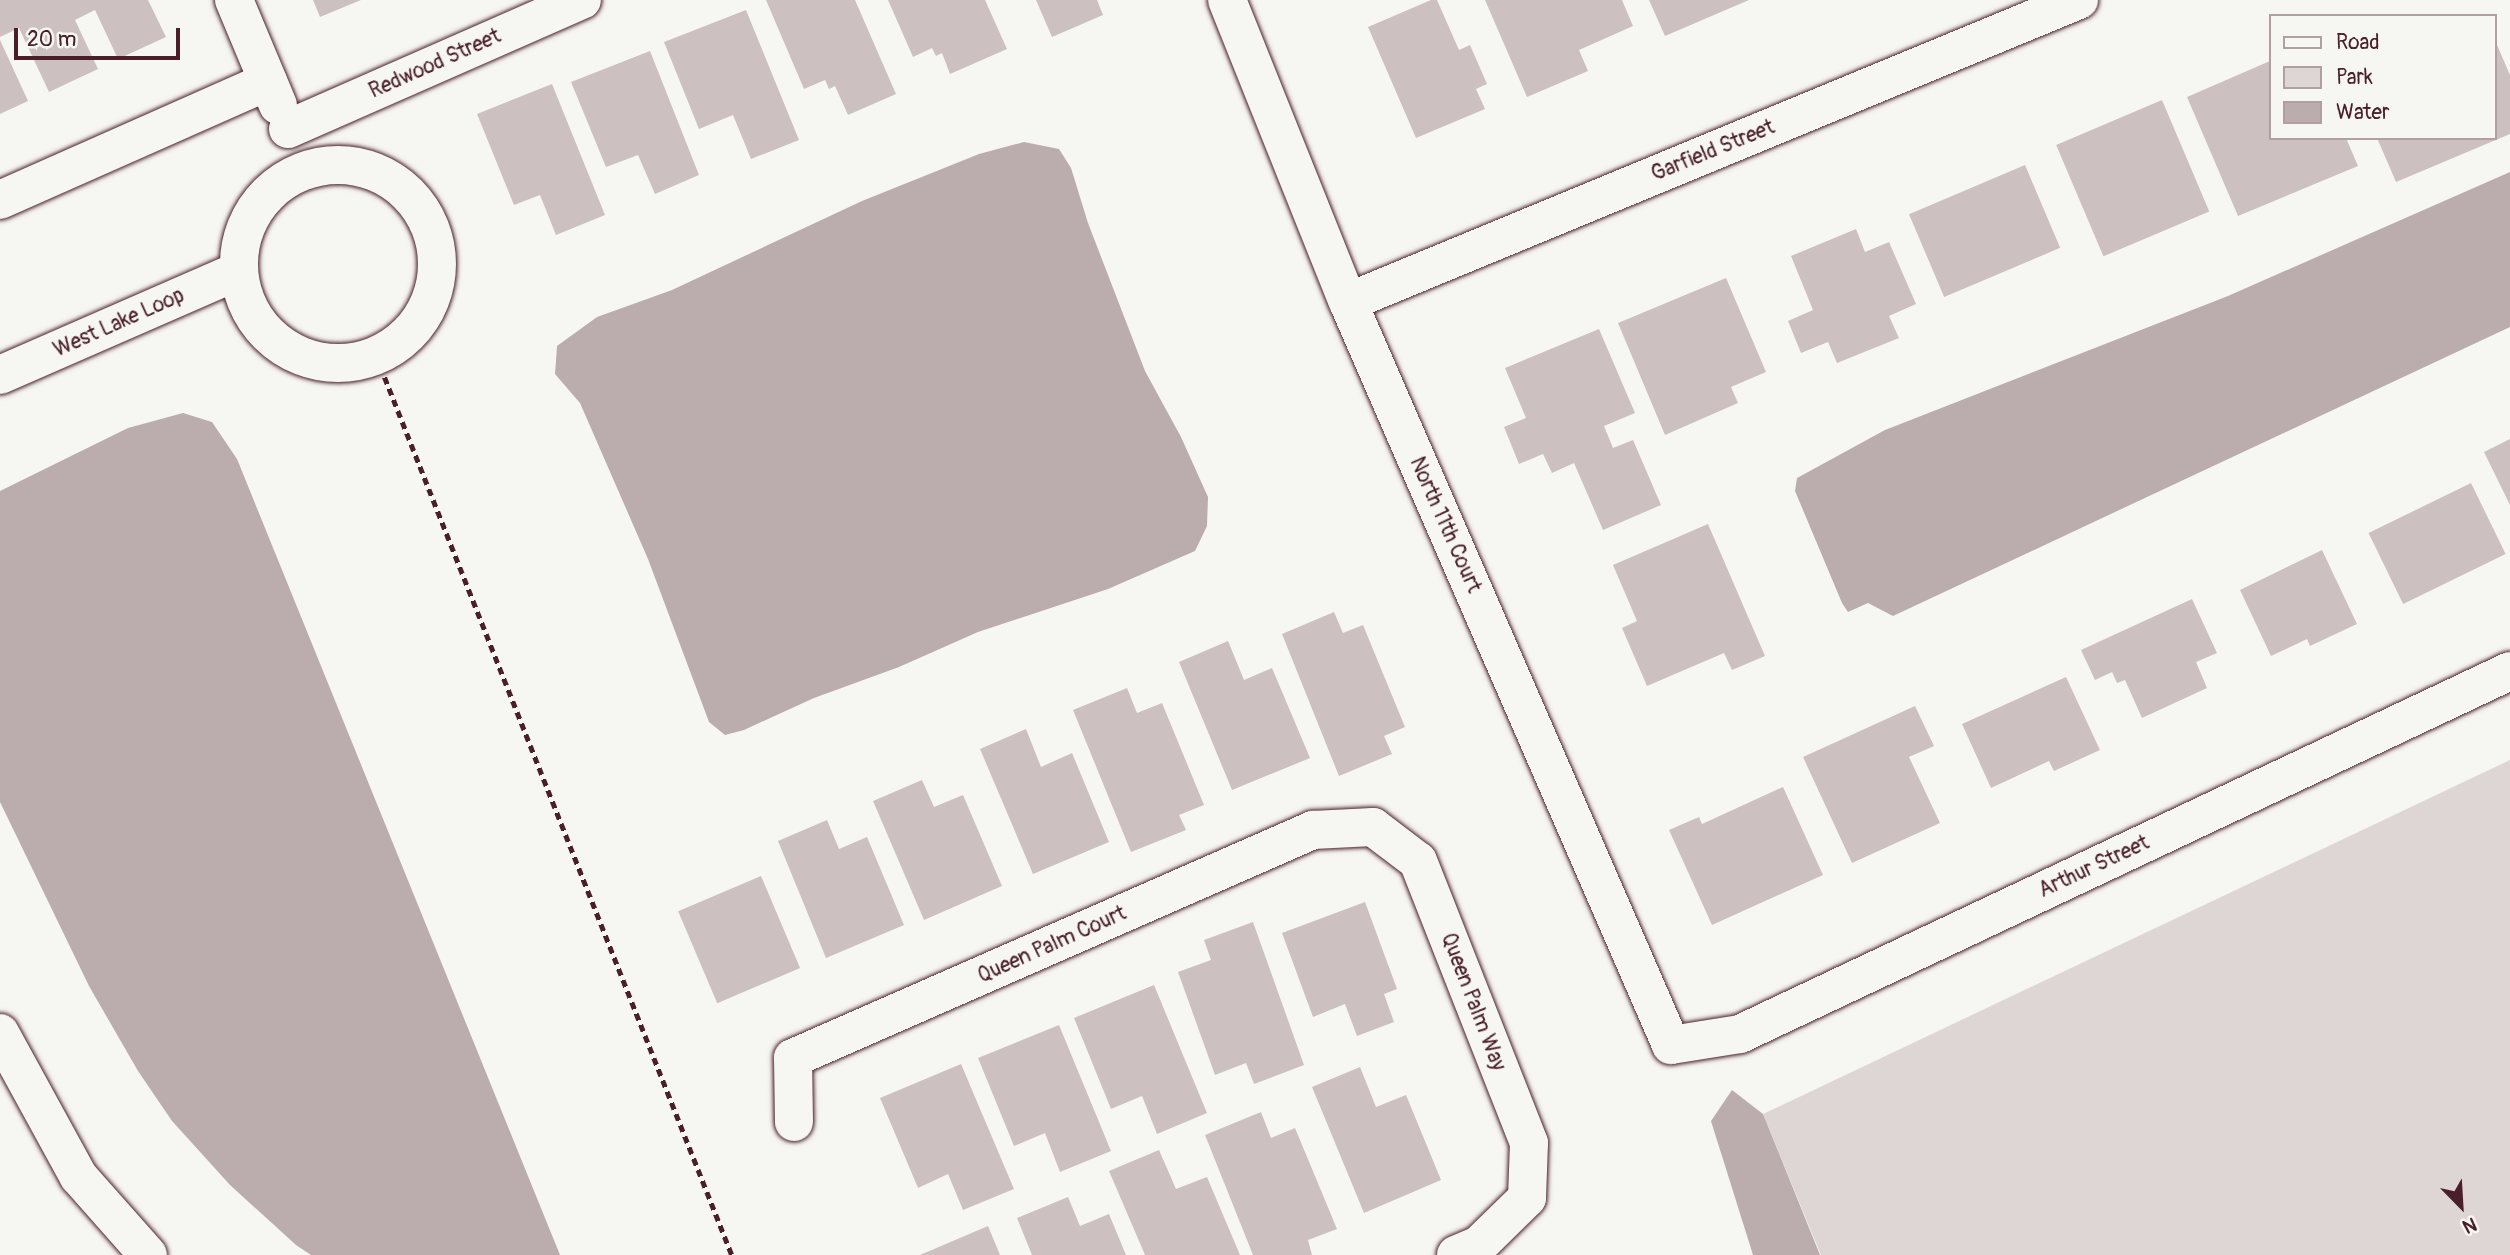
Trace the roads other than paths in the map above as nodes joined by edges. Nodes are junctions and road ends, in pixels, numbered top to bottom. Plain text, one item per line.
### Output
1 (234, 0) edge
2 (582, 0) edge
3 (1227, 0) edge
4 (2079, 0) edge
5 (268, 81) junction
6 (288, 129) junction
7 (304, 170) junction
8 (0, 200) edge
9 (238, 271) junction
10 (1348, 302) junction
11 (0, 375) edge
12 (2510, 671) edge
13 (1373, 827) joint
14 (0, 1033) edge
15 (1671, 1045) joint
16 (794, 1122) dead end
17 (148, 1255) edge
18 (1456, 1255) edge

1 - 5 street
2 - 6 street, Redwood Street
3 - 10 street, North 11th Court
4 - 10 street, Garfield Street
5 - 6 street
5 - 8 street
6 - 7 street
7 - 9 street
7 - 9 street
9 - 11 street, West Lake Loop
10 - 15 street, North 11th Court
12 - 15 street, Arthur Street
13 - 16 street, Queen Palm Court
13 - 18 street, Queen Palm Way
14 - 17 street

